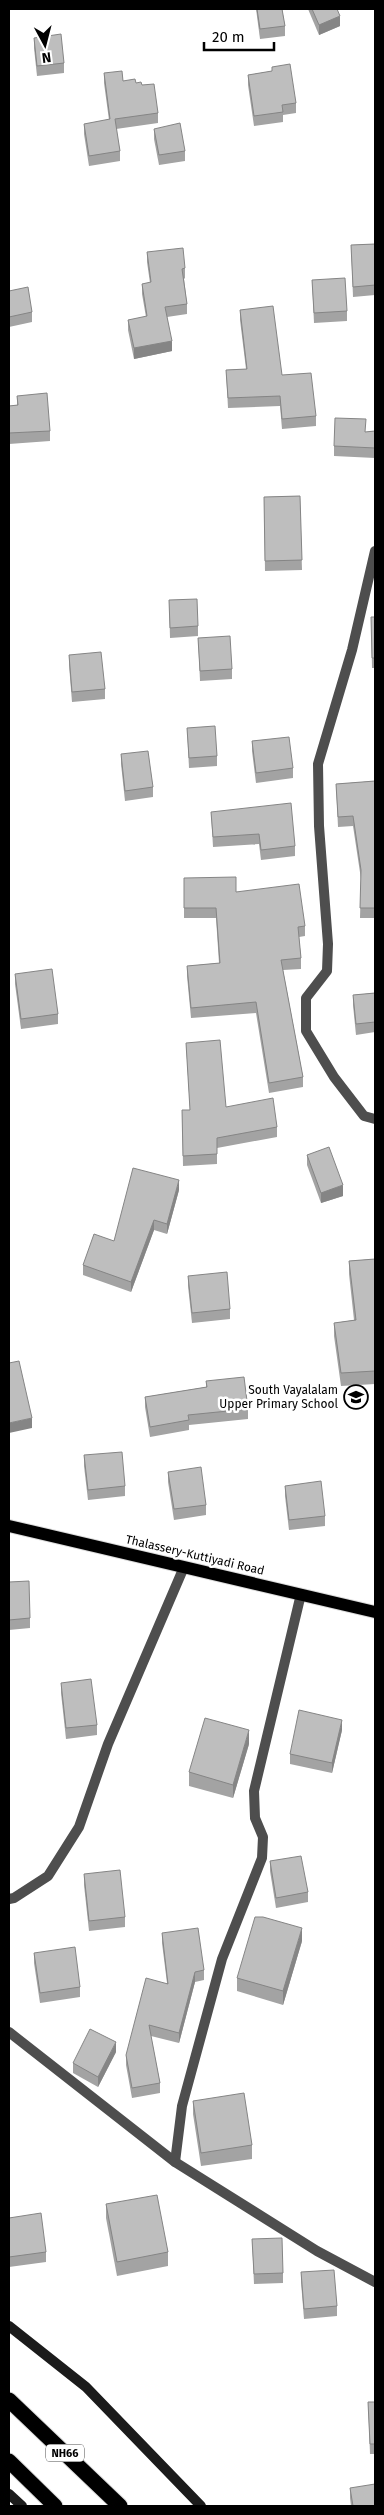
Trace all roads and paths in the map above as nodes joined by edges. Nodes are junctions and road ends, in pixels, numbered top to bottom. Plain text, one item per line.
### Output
1 (375, 551) edge
2 (375, 1120) edge
3 (9, 1526) edge
4 (184, 1567) junction
5 (302, 1594) junction
6 (375, 1612) edge
7 (9, 1899) edge
8 (9, 2032) edge
9 (175, 2162) junction
10 (375, 2282) edge
11 (9, 2326) edge
12 (9, 2400) edge
13 (9, 2461) edge
14 (9, 2494) edge
15 (22, 2506) edge
16 (54, 2506) edge
17 (120, 2506) edge
18 (202, 2506) edge

1 - 2 street
3 - 4 main road, Thalassery-Kuttiyadi Road
4 - 5 main road, Thalassery-Kuttiyadi Road
4 - 7 street
5 - 6 main road, Thalassery-Kuttiyadi Road
5 - 9 street
8 - 9 street
9 - 10 street
11 - 18 street
12 - 17 highway, NH66
13 - 16 highway
14 - 15 street

